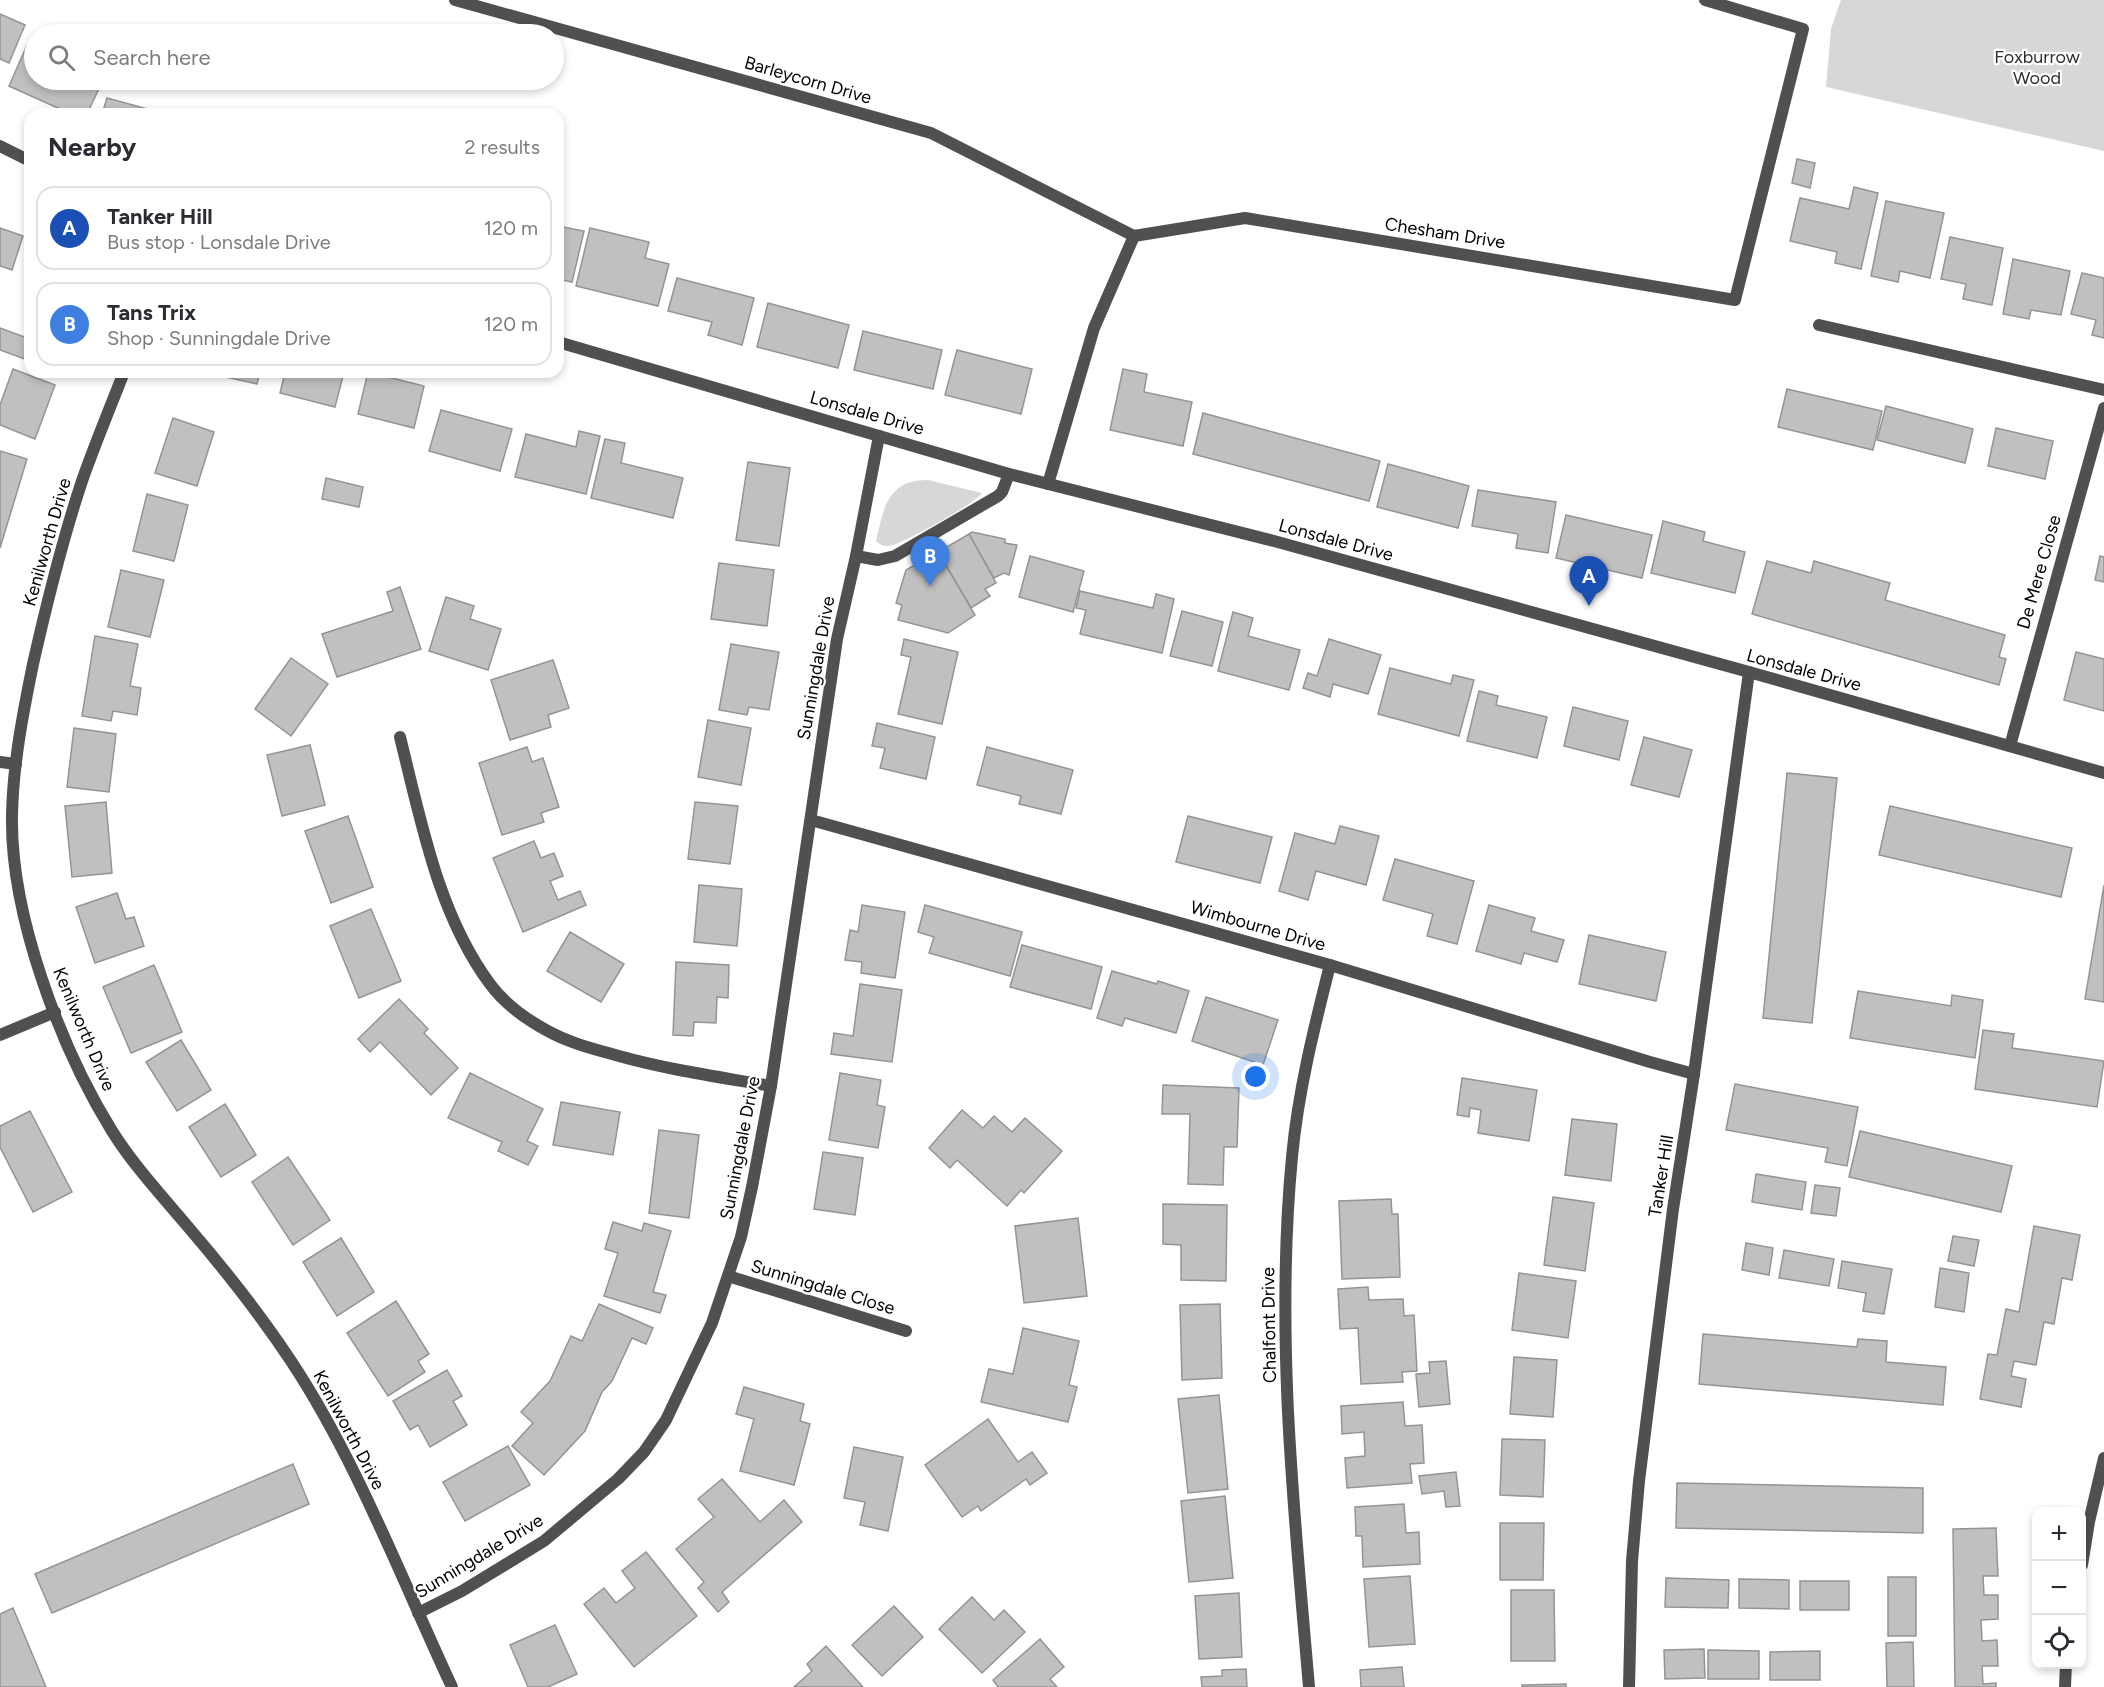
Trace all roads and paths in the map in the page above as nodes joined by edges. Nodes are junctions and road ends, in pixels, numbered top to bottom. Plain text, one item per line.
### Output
1 (455, 0) edge
2 (1705, 0) edge
3 (541, 24) edge
4 (564, 30) edge
5 (0, 146) edge
6 (24, 158) edge
7 (1134, 236) junction
8 (1820, 325) dead end
9 (564, 344) edge
10 (122, 378) edge
11 (2104, 390) edge
12 (2104, 408) edge
13 (879, 435) junction
14 (1009, 474) junction
15 (1048, 484) junction
16 (856, 556) junction
17 (1749, 672) junction
18 (400, 737) dead end
19 (2010, 746) junction
20 (0, 762) edge
21 (16, 764) junction
22 (2104, 773) edge
23 (811, 820) junction
24 (1330, 965) junction
25 (55, 1012) junction
26 (0, 1035) edge
27 (1694, 1074) junction
28 (771, 1086) junction
29 (728, 1276) junction
30 (906, 1331) dead end
31 (2104, 1458) edge
32 (2083, 1561) edge
33 (418, 1613) junction
34 (2066, 1669) edge
35 (452, 1687) edge
36 (1309, 1687) edge
37 (1629, 1687) edge
38 (2065, 1687) edge

1 - 3 street, Barleycorn Drive
2 - 7 street, Chesham Drive
4 - 7 street, Barleycorn Drive
5 - 6 street
7 - 15 street
8 - 11 street
9 - 13 street, Lonsdale Drive
10 - 21 street, Kenilworth Drive
12 - 19 street, De Mere Close
13 - 14 street, Lonsdale Drive
13 - 16 street, Sunningdale Drive
14 - 15 street, Lonsdale Drive
14 - 16 street
15 - 17 street, Lonsdale Drive
16 - 23 street, Sunningdale Drive
17 - 19 street, Lonsdale Drive
17 - 27 street, Tanker Hill
18 - 28 street
19 - 22 street, Lonsdale Drive
20 - 21 street
21 - 25 street, Kenilworth Drive
23 - 24 street, Wimbourne Drive
23 - 28 street, Sunningdale Drive
24 - 27 street, Wimbourne Drive
24 - 36 street, Chalfont Drive
25 - 26 street
25 - 33 street, Kenilworth Drive
27 - 37 street, Tanker Hill
28 - 29 street, Sunningdale Drive
29 - 30 street, Sunningdale Close
29 - 33 street, Sunningdale Drive
31 - 32 street
33 - 35 street, Kenilworth Drive
34 - 38 street

